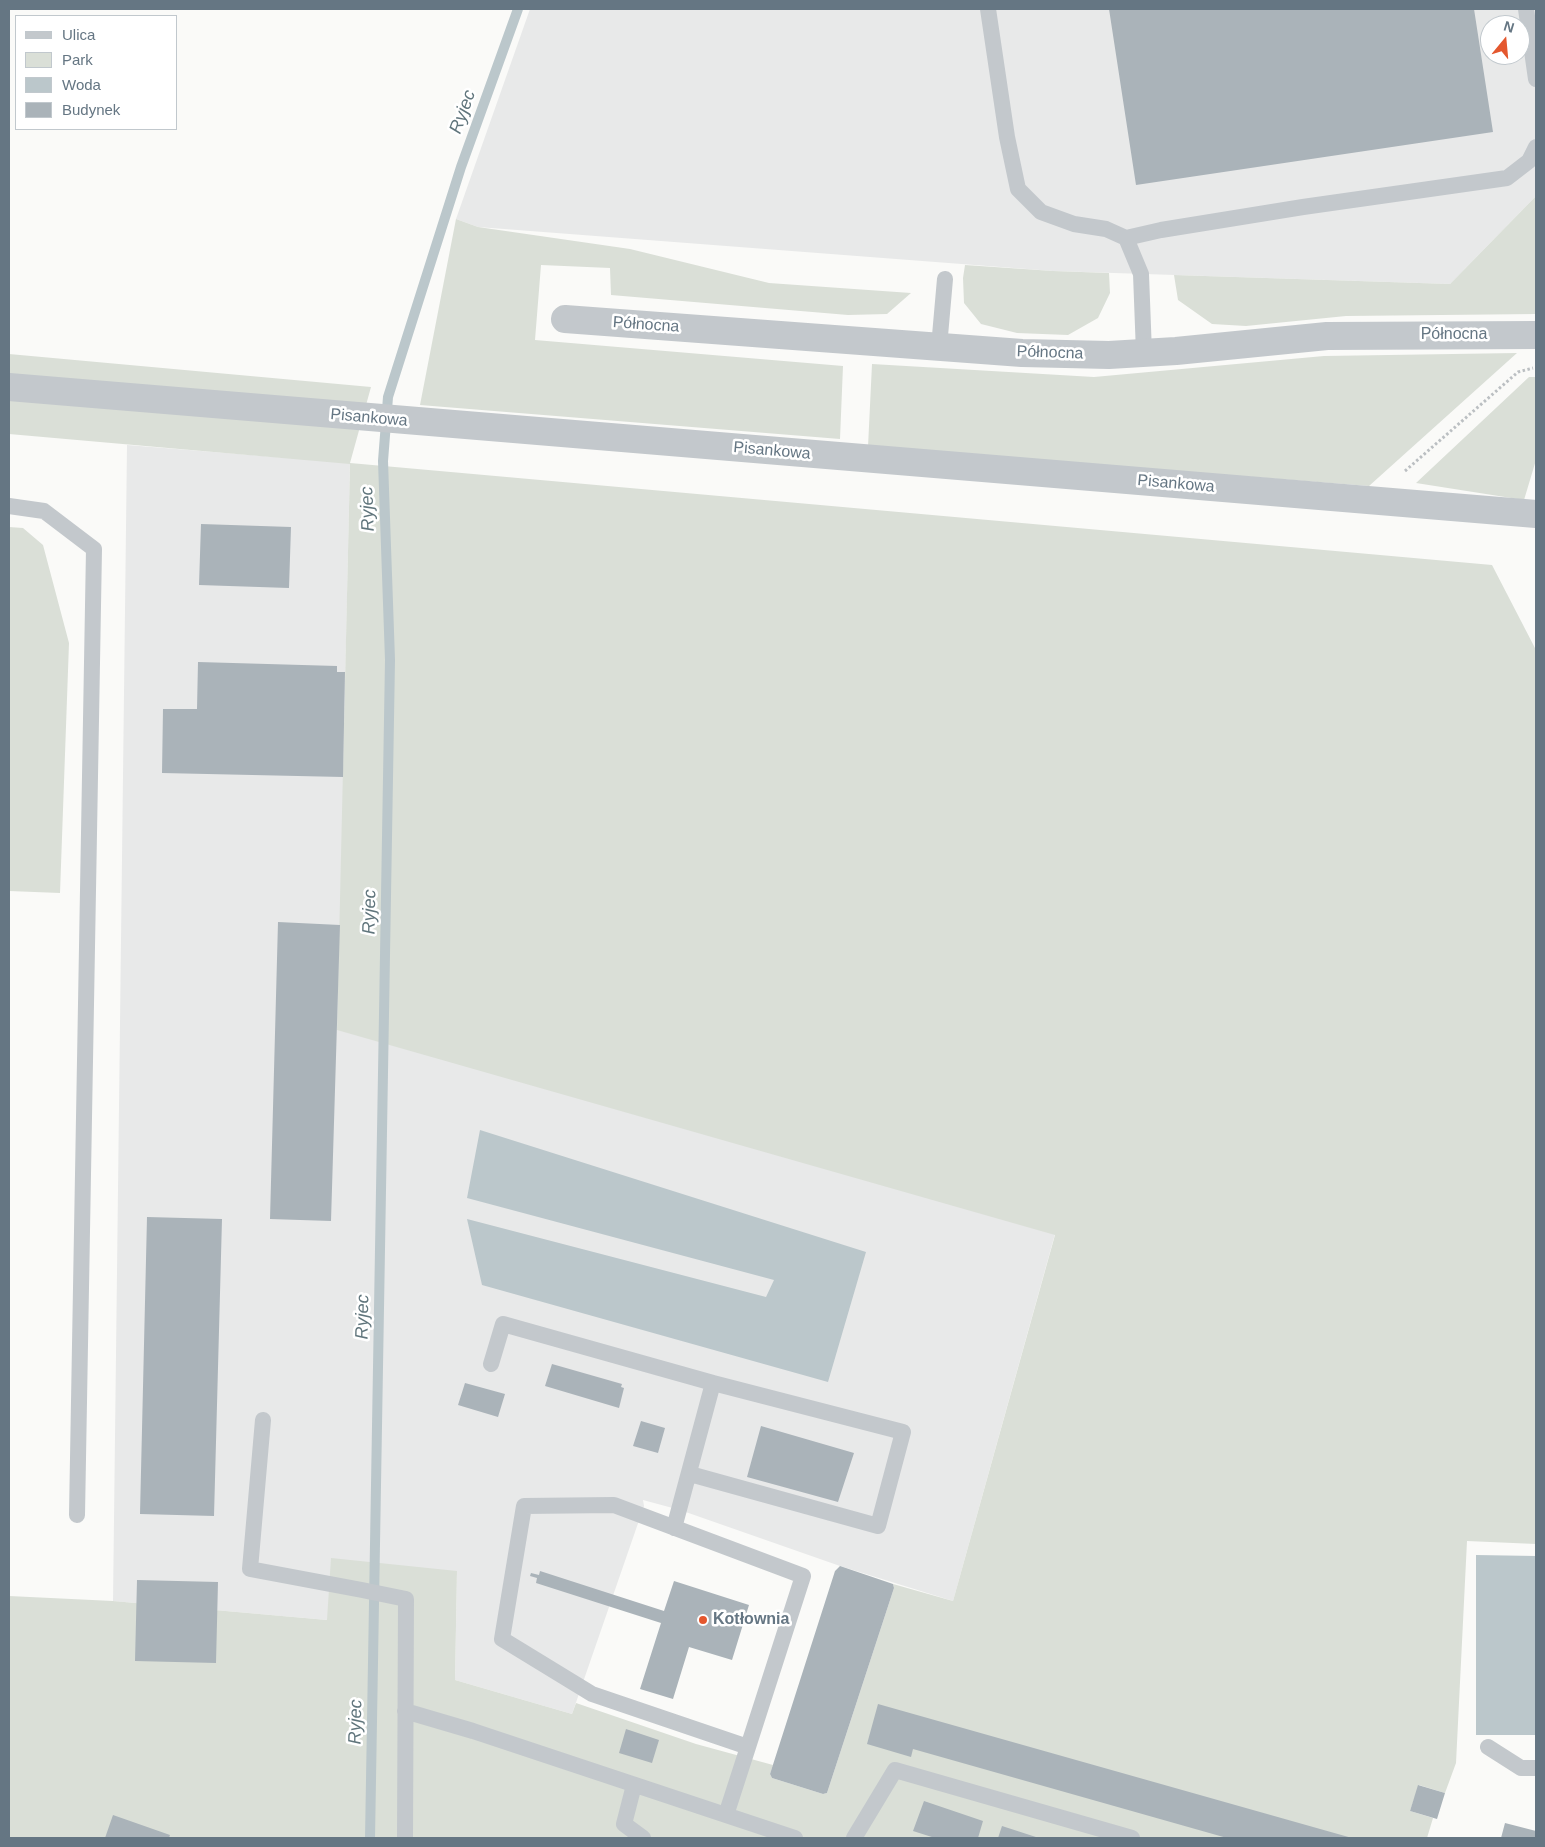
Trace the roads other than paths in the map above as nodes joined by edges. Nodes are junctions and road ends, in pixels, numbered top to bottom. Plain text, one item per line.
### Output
1 (988, 9) edge
2 (1526, 9) edge
3 (1536, 79) edge
4 (1536, 147) edge
5 (1126, 238) junction
6 (945, 279) dead end
7 (565, 319) dead end
8 (1536, 335) edge
9 (939, 347) junction
10 (1144, 353) junction
11 (9, 387) edge
12 (9, 506) edge
13 (1536, 514) edge
14 (491, 1364) dead end
15 (714, 1383) junction
16 (263, 1420) dead end
17 (690, 1474) junction
18 (77, 1515) dead end
19 (674, 1528) junction
20 (405, 1711) junction
21 (748, 1747) junction
22 (1488, 1747) dead end
23 (1536, 1768) edge
24 (634, 1785) junction
25 (726, 1816) junction
26 (753, 1832) edge
27 (405, 1838) edge
28 (643, 1838) edge
29 (795, 1838) edge
30 (854, 1838) edge
31 (1132, 1838) edge

1 - 5 lane
2 - 3 lane
4 - 5 lane
5 - 10 lane
6 - 9 lane
7 - 9 street, Północna
8 - 10 street, Północna
9 - 10 street, Północna
11 - 13 street, Pisankowa
12 - 18 lane
14 - 15 lane
15 - 17 lane
15 - 17 lane
16 - 20 lane
17 - 19 lane
19 - 21 lane
19 - 21 lane
20 - 24 lane
20 - 27 lane
21 - 25 lane
22 - 23 lane
24 - 25 lane
24 - 28 lane
25 - 26 lane
26 - 29 lane
30 - 31 lane

